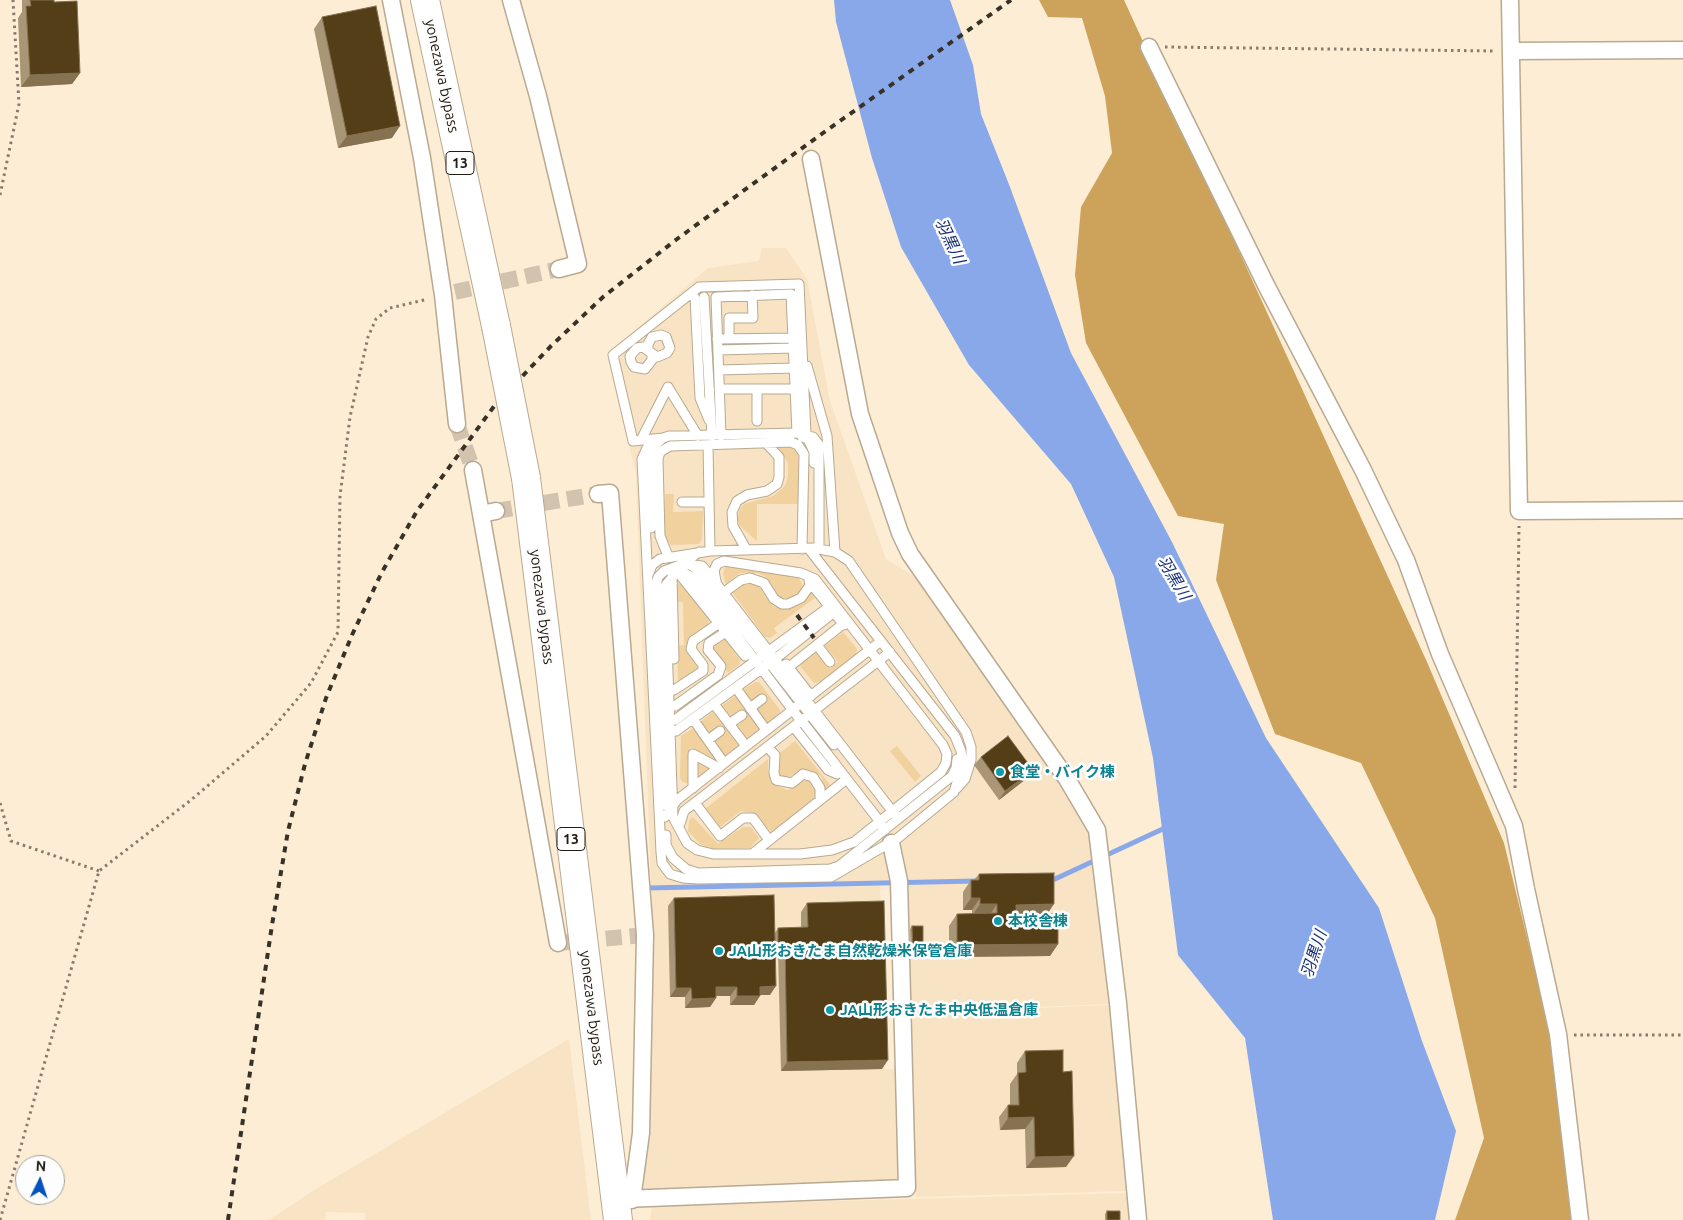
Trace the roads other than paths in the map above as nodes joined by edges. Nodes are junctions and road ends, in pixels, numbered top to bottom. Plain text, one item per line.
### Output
1 (391, 0) edge
2 (425, 0) edge
3 (511, 0) edge
4 (1510, 0) edge
5 (1149, 47) road end
6 (1683, 50) edge
7 (1511, 51) junction
8 (811, 159) dead end
9 (559, 269) tunnel mouth
10 (752, 295) junction
11 (716, 297) junction
12 (686, 298) junction
13 (700, 298) junction
14 (646, 328) junction
15 (652, 337) junction
16 (793, 338) junction
17 (717, 339) junction
18 (729, 339) junction
19 (718, 350) junction
20 (798, 350) junction
21 (650, 352) junction
22 (632, 365) junction
23 (794, 368) junction
24 (719, 370) junction
25 (618, 375) junction
26 (719, 389) junction
27 (757, 389) junction
28 (795, 389) junction
29 (757, 421) dead end
30 (457, 424) tunnel mouth
31 (798, 434) junction
32 (698, 436) junction
33 (717, 436) junction
34 (641, 440) junction
35 (661, 440) junction
36 (767, 444) junction
37 (708, 445) junction
38 (473, 470) tunnel mouth
39 (598, 494) dead end
40 (682, 502) dead end
41 (709, 502) junction
42 (1683, 510) edge
43 (749, 549) junction
44 (810, 549) junction
45 (710, 551) junction
46 (700, 552) junction
47 (835, 552) junction
48 (668, 556) junction
49 (652, 565) junction
50 (687, 565) junction
51 (760, 565) junction
52 (802, 573) junction
53 (674, 574) junction
54 (648, 578) junction
55 (811, 584) junction
56 (720, 589) junction
57 (831, 610) junction
58 (719, 623) junction
59 (843, 624) junction
60 (726, 632) junction
61 (817, 645) junction
62 (879, 654) junction
63 (766, 660) junction
64 (830, 662) dead end
65 (789, 667) junction
66 (736, 688) junction
67 (674, 690) junction
68 (762, 699) dead end
69 (714, 704) junction
70 (675, 706) junction
71 (810, 707) junction
72 (750, 708) junction
73 (742, 715) dead end
74 (693, 719) junction
75 (675, 720) junction
76 (797, 720) junction
77 (730, 724) junction
78 (766, 730) junction
79 (676, 731) junction
80 (720, 731) dead end
81 (708, 740) junction
82 (746, 746) junction
83 (771, 751) junction
84 (721, 765) junction
85 (843, 782) junction
86 (693, 788) junction
87 (954, 792) junction
88 (820, 800) junction
89 (675, 805) junction
90 (698, 807) junction
91 (891, 814) junction
92 (665, 817) junction
93 (680, 824) junction
94 (880, 827) junction
95 (769, 840) junction
96 (687, 843) junction
97 (752, 854) junction
98 (558, 943) dead end
99 (622, 1206) edge
100 (1138, 1220) edge
101 (1580, 1220) edge

1 - 30 street
2 - 99 highway, yonezawa bypass / 13, bridge
3 - 9 street
4 - 7 street
5 - 101 street
6 - 7 street
7 - 42 street
8 - 100 street
10 - 11 lane
10 - 16 lane
10 - 18 lane
11 - 13 lane
11 - 17 lane
12 - 13 lane
12 - 14 lane
12 - 20 lane
13 - 33 lane
14 - 15 lane
14 - 25 lane
15 - 21 lane
15 - 21 lane
16 - 18 lane
16 - 20 lane
17 - 18 lane
17 - 19 lane
19 - 20 lane
19 - 24 lane
20 - 23 lane
20 - 31 lane
20 - 47 lane
21 - 22 lane
21 - 22 lane
22 - 25 lane
23 - 24 lane
23 - 28 lane
24 - 26 lane
25 - 34 lane
26 - 27 lane
26 - 33 lane
27 - 28 lane
27 - 29 lane
28 - 31 lane
31 - 33 lane
31 - 44 lane
31 - 44 lane
32 - 33 lane
32 - 34 lane
32 - 35 lane
34 - 35 lane
35 - 49 lane
35 - 54 lane
36 - 37 lane
36 - 43 lane
36 - 44 lane
37 - 41 lane
37 - 48 lane
38 - 98 street
39 - 99 street
40 - 41 lane
41 - 45 lane
43 - 44 lane
43 - 45 lane
43 - 51 lane
44 - 47 lane
44 - 62 lane
45 - 46 lane
46 - 48 lane
46 - 50 lane
47 - 87 lane
48 - 49 lane
49 - 54 lane
50 - 56 lane
50 - 63 lane
50 - 92 lane
51 - 52 lane
51 - 56 lane
52 - 55 lane
52 - 62 lane
53 - 58 lane
53 - 63 lane
53 - 67 lane
53 - 89 lane
54 - 94 lane
55 - 56 lane
55 - 57 lane
56 - 63 lane
57 - 59 lane
57 - 63 lane
58 - 60 lane
58 - 67 lane
59 - 61 lane
59 - 62 lane
60 - 63 lane
60 - 70 lane
61 - 64 lane
61 - 65 lane
62 - 71 lane
62 - 71 lane
62 - 87 lane
62 - 91 lane
62 - 91 lane
63 - 65 lane
63 - 66 lane
63 - 71 lane
63 - 75 lane
63 - 76 lane
65 - 71 lane
66 - 69 lane
66 - 72 lane
67 - 70 lane
68 - 72 lane
69 - 74 lane
69 - 77 lane
70 - 75 lane
71 - 76 lane
71 - 76 lane
71 - 91 lane
72 - 78 lane
73 - 77 lane
74 - 79 lane
74 - 81 lane
75 - 79 lane
76 - 78 lane
76 - 83 lane
76 - 85 lane
76 - 89 lane
76 - 93 lane
76 - 94 lane
77 - 82 lane
78 - 82 lane
79 - 89 lane
80 - 81 lane
81 - 84 lane
82 - 84 lane
83 - 88 lane
83 - 90 lane
84 - 86 lane
84 - 86 lane
85 - 88 lane
85 - 94 lane
86 - 89 lane
87 - 94 lane
88 - 95 lane
89 - 92 lane
89 - 93 lane
89 - 96 lane
90 - 93 lane
90 - 95 lane
91 - 94 lane
91 - 94 lane
92 - 94 lane
93 - 96 lane
94 - 97 lane
94 - 99 street
95 - 97 lane
96 - 97 lane

